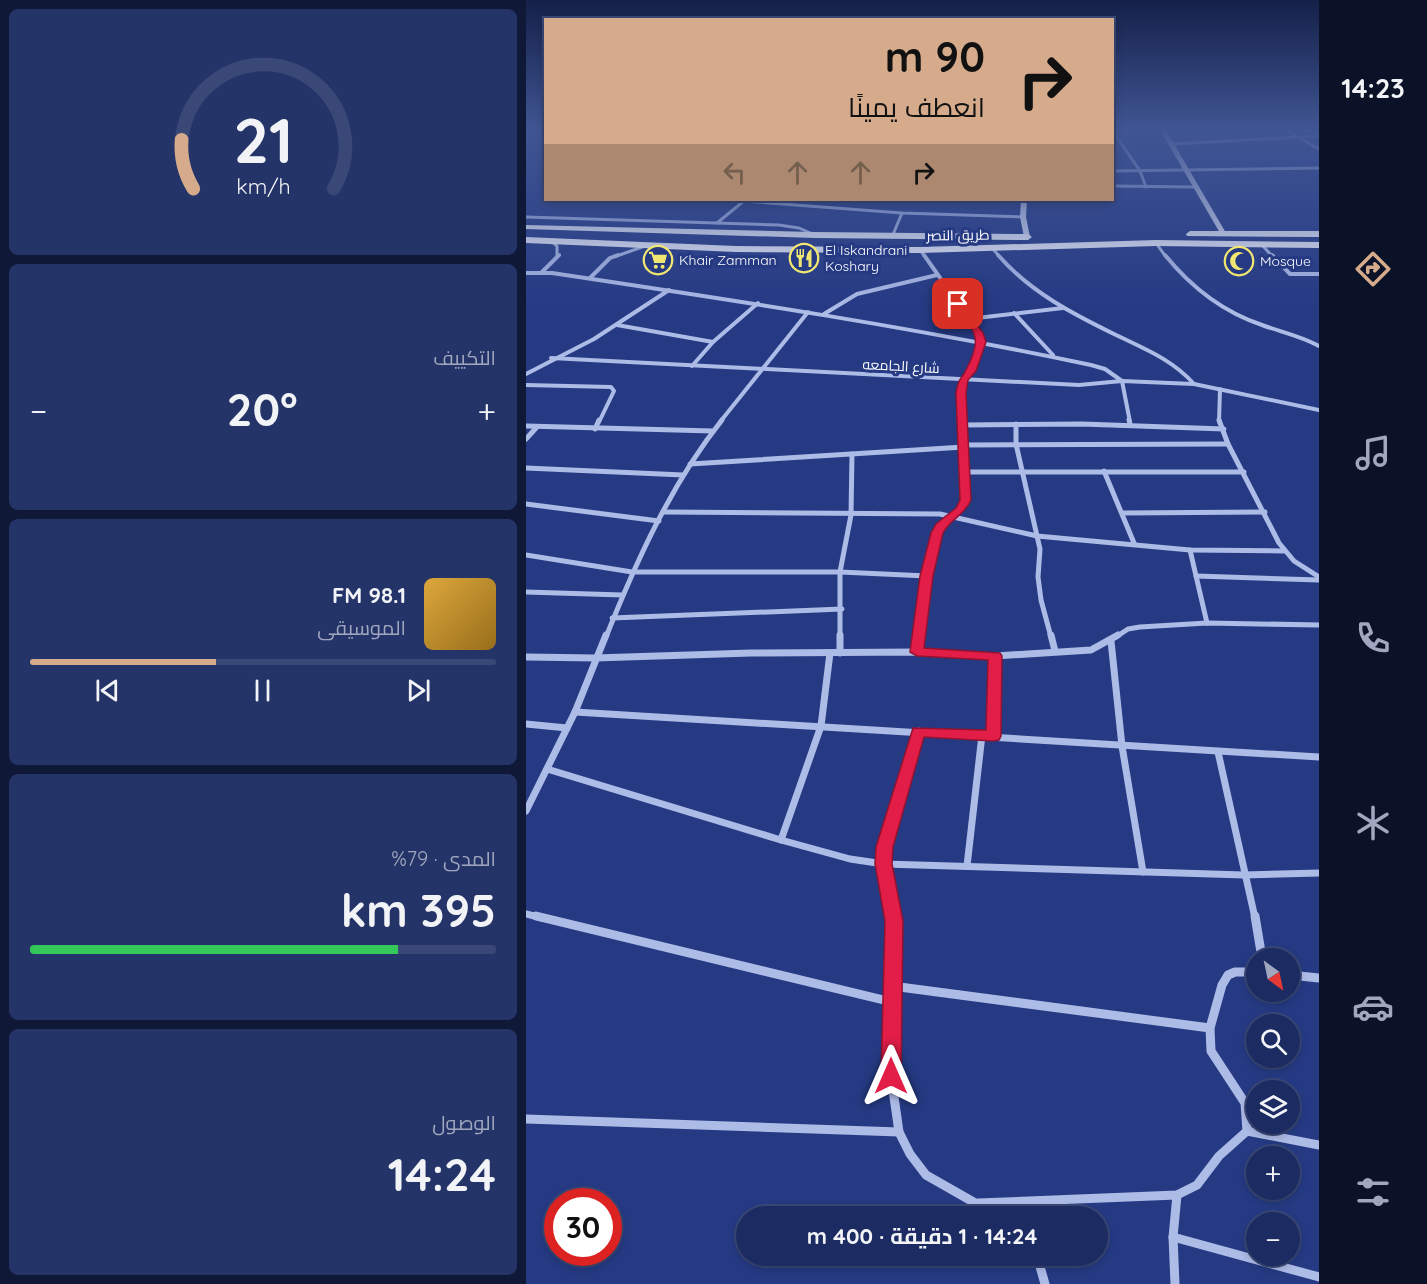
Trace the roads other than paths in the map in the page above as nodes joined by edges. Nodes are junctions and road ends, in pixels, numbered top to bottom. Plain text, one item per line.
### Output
1 (1199, 190) edge
2 (743, 201) edge
3 (756, 201) edge
4 (1024, 201) edge
5 (902, 213) junction
6 (526, 217) edge
7 (1023, 217) junction
8 (717, 223) junction
9 (526, 227) edge
10 (689, 232) junction
11 (1223, 233) junction
12 (743, 234) junction
13 (1318, 234) edge
14 (815, 235) junction
15 (892, 237) junction
16 (1027, 237) junction
17 (526, 240) edge
18 (550, 241) junction
19 (1156, 243) junction
20 (1261, 244) junction
21 (1318, 244) edge
22 (647, 245) junction
23 (675, 246) junction
24 (992, 248) junction
25 (736, 249) junction
26 (920, 250) junction
27 (542, 272) junction
28 (526, 273) edge
29 (1318, 274) edge
30 (937, 275) junction
31 (590, 278) junction
32 (670, 290) junction
33 (758, 303) junction
34 (1063, 308) junction
35 (808, 312) junction
36 (1014, 313) junction
37 (824, 314) junction
38 (968, 319) junction
39 (617, 325) junction
40 (713, 342) junction
41 (982, 342) junction
42 (1318, 346) edge
43 (1053, 355) junction
44 (551, 358) junction
45 (691, 366) junction
46 (762, 370) junction
47 (526, 375) edge
48 (963, 379) junction
49 (1122, 381) junction
50 (1194, 384) junction
51 (526, 385) edge
52 (1220, 389) junction
53 (1318, 410) edge
54 (1016, 424) junction
55 (1130, 424) junction
56 (964, 425) junction
57 (526, 426) edge
58 (537, 427) junction
59 (595, 429) junction
60 (1224, 429) junction
61 (713, 431) junction
62 (526, 439) edge
63 (1016, 444) junction
64 (1228, 444) junction
65 (964, 446) junction
66 (852, 454) junction
67 (690, 464) junction
68 (526, 468) edge
69 (1105, 471) junction
70 (965, 472) junction
71 (1244, 472) junction
72 (1022, 473) junction
73 (683, 475) junction
74 (526, 504) edge
75 (664, 512) junction
76 (1265, 512) junction
77 (1122, 513) junction
78 (851, 515) junction
79 (955, 517) junction
80 (660, 521) junction
81 (1037, 536) junction
82 (1134, 543) junction
83 (1190, 550) junction
84 (1284, 551) junction
85 (526, 555) edge
86 (632, 572) junction
87 (840, 572) junction
88 (926, 576) junction
89 (1196, 576) junction
90 (1318, 579) edge
91 (526, 592) edge
92 (622, 595) junction
93 (842, 609) junction
94 (612, 618) junction
95 (1207, 623) junction
96 (1318, 625) edge
97 (1111, 641) junction
98 (1055, 651) junction
99 (917, 652) junction
100 (830, 653) junction
101 (840, 653) junction
102 (995, 656) junction
103 (526, 657) edge
104 (595, 658) junction
105 (575, 712) junction
106 (526, 724) edge
107 (822, 726) junction
108 (567, 728) junction
109 (919, 731) junction
110 (982, 735) junction
111 (993, 736) junction
112 (1122, 746) junction
113 (1218, 752) junction
114 (1318, 757) edge
115 (547, 769) junction
116 (526, 811) edge
117 (781, 840) junction
118 (884, 864) junction
119 (967, 866) junction
120 (1143, 872) junction
121 (1318, 873) edge
122 (1244, 875) junction
123 (526, 914) edge
124 (1260, 948) edge
125 (1246, 972) edge
126 (1300, 976) edge
127 (1318, 978) edge
128 (892, 986) junction
129 (892, 1002) junction
130 (1210, 1028) junction
131 (1246, 1112) edge
132 (526, 1119) edge
133 (899, 1131) junction
134 (1246, 1133) edge
135 (1263, 1134) edge
136 (1318, 1145) edge
137 (1177, 1195) junction
138 (978, 1203) junction
139 (983, 1206) edge
140 (1173, 1237) junction
141 (1040, 1266) edge
142 (1318, 1277) edge
143 (1045, 1284) edge
144 (1175, 1284) edge

1 - 11 street
2 - 8 street
3 - 5 street
4 - 7 street
5 - 7 street
5 - 15 street
6 - 8 street
7 - 16 street
8 - 14 street
9 - 10 main road, طريق النصر
10 - 12 main road, طريق النصر
10 - 23 main road
11 - 13 main road, طريق النصر
11 - 16 main road, طريق النصر
12 - 14 main road, طريق النصر
12 - 25 main road
14 - 15 main road, طريق النصر
15 - 16 main road, طريق النصر
17 - 18 main road, طريق النصر
18 - 22 main road, طريق النصر
18 - 27 street
19 - 20 main road, طريق النصر
19 - 24 main road, طريق النصر
19 - 42 street
20 - 21 main road, طريق النصر
20 - 29 street
22 - 23 main road, طريق النصر
22 - 31 street
23 - 25 main road, طريق النصر
24 - 26 main road, طريق النصر
24 - 34 street
25 - 26 main road, طريق النصر
26 - 30 street
27 - 28 street
27 - 31 street
30 - 37 street
30 - 38 street
31 - 32 street
32 - 33 street
32 - 39 street
33 - 35 street
33 - 40 street
34 - 36 street
34 - 50 street
35 - 37 street
35 - 46 street
36 - 38 street
36 - 43 street
37 - 41 street
38 - 41 street
39 - 40 street
39 - 44 street
40 - 45 street
41 - 43 street
41 - 48 street
43 - 49 street
44 - 45 street, شارع الجامعه
44 - 47 street
45 - 46 street, شارع الجامعه
46 - 48 street, شارع الجامعه
46 - 61 street
48 - 49 street, شارع الجامعه
48 - 56 street
49 - 50 street, شارع الجامعه
49 - 55 street
50 - 52 street, شارع الجامعه
51 - 59 street
52 - 53 street, شارع الجامعه
52 - 60 street
54 - 55 street
54 - 56 street
54 - 63 street
55 - 60 street
56 - 65 street
57 - 58 street
58 - 59 street
58 - 62 street
59 - 61 street
60 - 64 street
61 - 67 street
63 - 64 street
63 - 65 street
63 - 72 street
64 - 71 street
65 - 66 street
65 - 70 street
66 - 67 street
66 - 78 street
67 - 73 street
68 - 73 street
69 - 71 street
69 - 72 street
69 - 77 street
70 - 72 street
70 - 79 street
71 - 76 street
72 - 81 street
73 - 75 street
74 - 80 street
75 - 78 street
75 - 80 street
76 - 77 street
76 - 84 street
77 - 82 street
78 - 79 street
78 - 87 street
79 - 81 street
79 - 88 street
80 - 86 street
81 - 82 street
81 - 98 street
82 - 83 street
83 - 84 street
83 - 89 street
84 - 90 street
85 - 86 street
86 - 87 street
86 - 92 street
87 - 88 street
87 - 93 street
88 - 99 street
89 - 90 street
89 - 95 street
91 - 92 street
92 - 94 street
93 - 94 street
93 - 101 street
94 - 104 street
95 - 96 street
95 - 97 street
97 - 98 street
97 - 112 street
98 - 102 street
99 - 101 street
99 - 102 street
100 - 101 street
100 - 104 street
100 - 107 street
102 - 111 street
103 - 104 street
104 - 105 street
105 - 107 street
105 - 108 street
106 - 108 street
107 - 109 street
107 - 117 street
108 - 115 street
109 - 110 street
109 - 118 street
110 - 111 street
110 - 119 street
111 - 112 street
112 - 113 street
112 - 120 street
113 - 114 street
113 - 122 street
115 - 116 street
115 - 117 street
117 - 118 street
118 - 119 street
118 - 128 street
119 - 120 street
120 - 122 street
121 - 122 street
122 - 124 street
123 - 129 street
125 - 130 street
126 - 127 street
128 - 129 street
128 - 130 street
129 - 133 street
130 - 131 street
132 - 133 street
133 - 138 street
134 - 137 street
135 - 136 street
137 - 138 street
137 - 140 street
138 - 139 street
140 - 142 street
140 - 144 street
141 - 143 street

